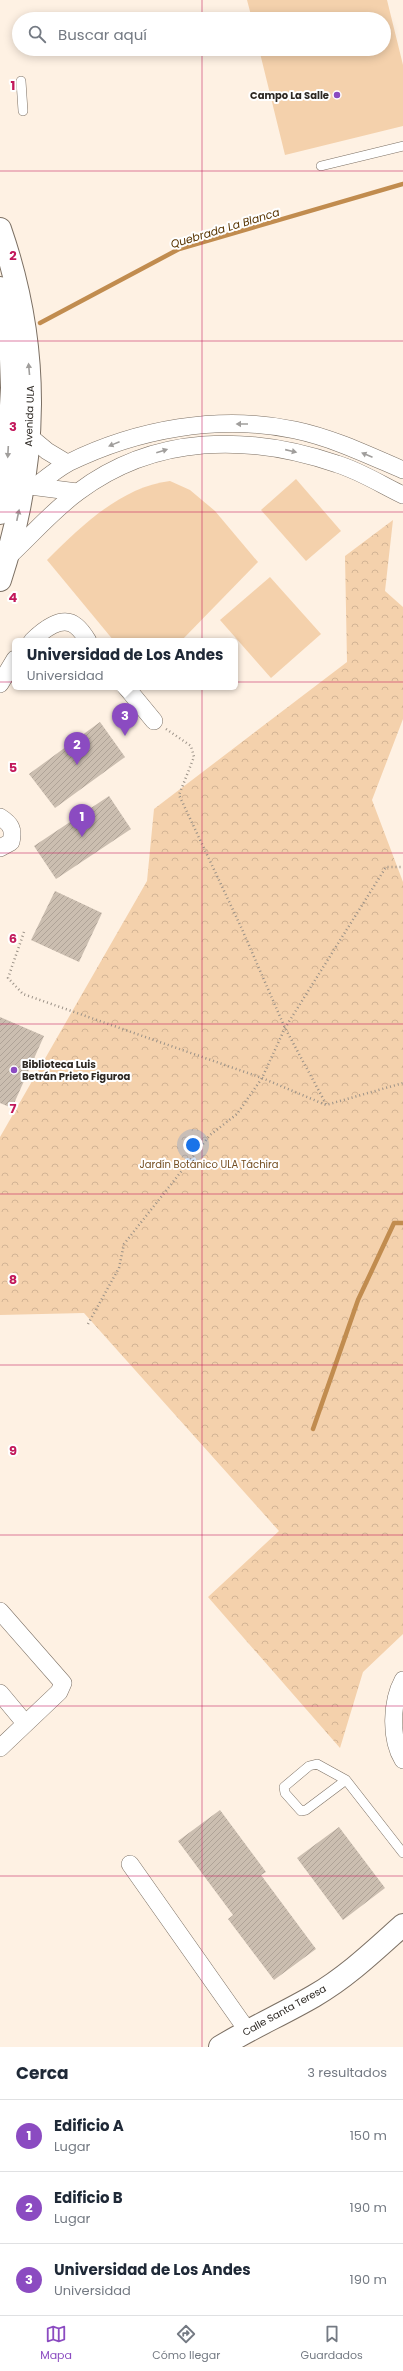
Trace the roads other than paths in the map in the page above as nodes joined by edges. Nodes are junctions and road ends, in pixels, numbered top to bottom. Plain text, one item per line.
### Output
1 (21, 81) dead end
2 (23, 111) dead end
3 (403, 146) edge
4 (321, 166) dead end
5 (0, 229) edge
6 (0, 288) edge
7 (29, 436) junction
8 (67, 464) junction
9 (403, 470) edge
10 (22, 486) junction
11 (77, 492) junction
12 (403, 495) edge
13 (0, 513) edge
14 (7, 558) junction
15 (0, 580) edge
16 (35, 638) edge
17 (86, 638) edge
18 (12, 664) edge
19 (0, 684) edge
20 (128, 690) edge
21 (154, 721) road end
22 (0, 816) edge
23 (0, 848) edge
24 (0, 1611) edge
25 (403, 1680) edge
26 (0, 1693) edge
27 (25, 1723) junction
28 (0, 1748) edge
29 (403, 1760) edge
30 (346, 1780) junction
31 (403, 1853) edge
32 (130, 1864) dead end
33 (403, 1925) edge
34 (247, 2030) junction
35 (220, 2047) edge

1 - 2 lane
3 - 4 lane
7 -> 5 street, Avenida ULA
6 -> 10 street, Avenida ULA
7 - 8 street
7 - 10 street, Avenida ULA
9 -> 8 street
8 - 10 street
10 - 11 street
10 - 13 street, Avenida ULA
14 -> 10 street, Avenida ULA
11 -> 12 street
11 - 14 street
14 - 15 street, Avenida ULA
16 - 17 street
18 - 19 street
20 - 21 street
22 - 23 street
24 - 27 street
25 - 29 street
26 - 27 street
27 - 28 street
30 - 30 lane
30 - 31 lane
32 - 34 street
33 - 34 street, Calle Santa Teresa
34 - 35 street, Calle Santa Teresa

